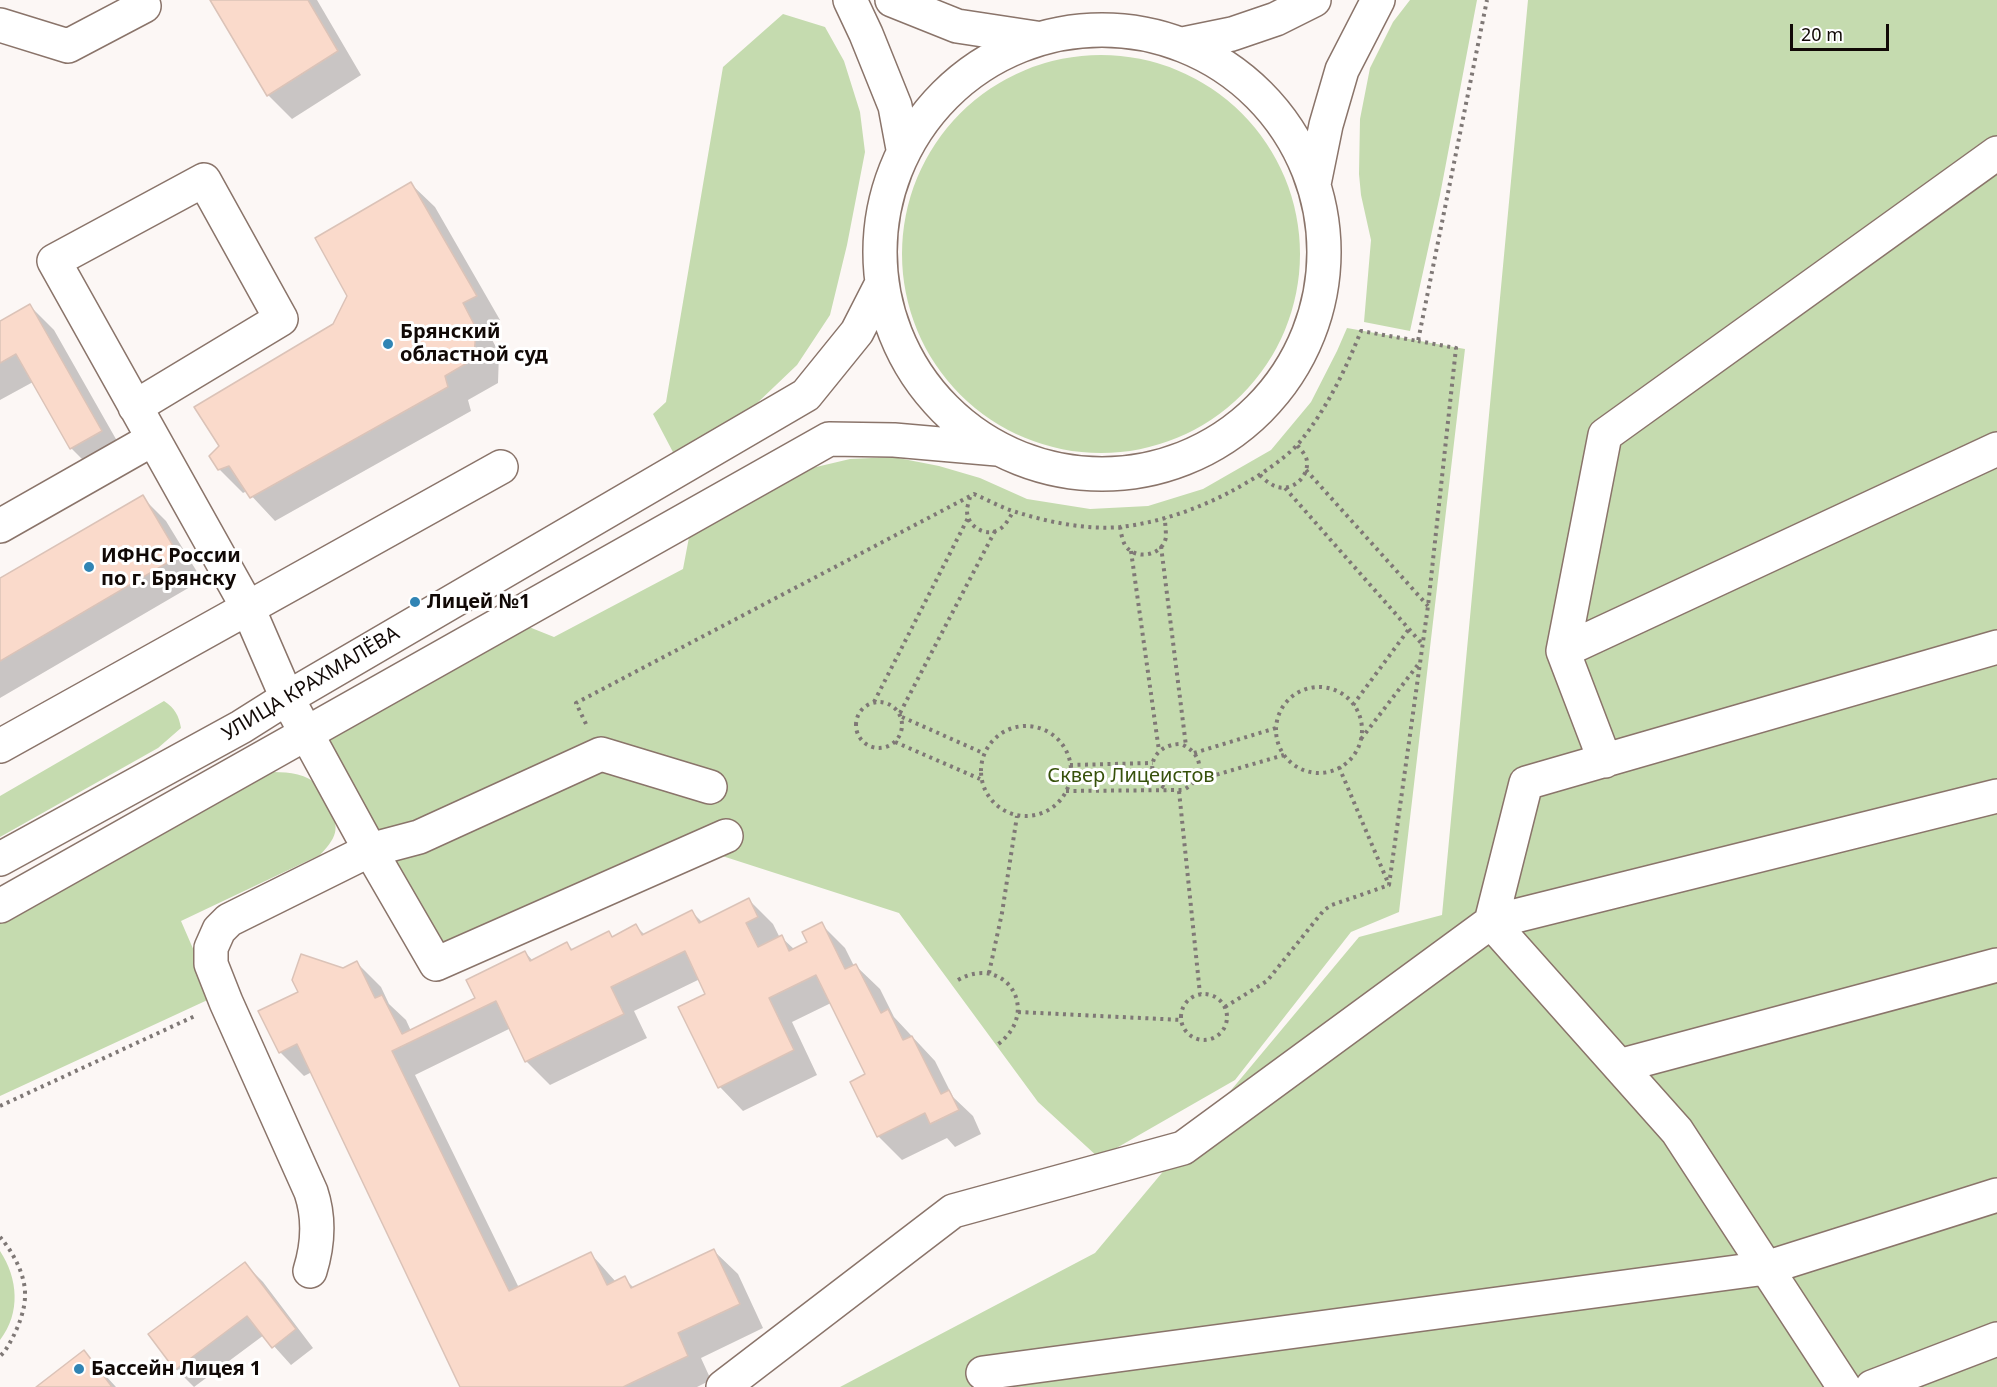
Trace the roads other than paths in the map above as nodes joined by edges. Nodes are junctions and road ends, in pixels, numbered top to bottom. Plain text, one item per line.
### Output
1 (10, 0) edge
2 (140, 0) edge
3 (849, 0) edge
4 (892, 0) edge
5 (1314, 0) edge
6 (1378, 0) edge
7 (0, 19) edge
8 (0, 25) edge
9 (1036, 38) junction
10 (1183, 44) junction
11 (903, 149) junction
12 (1997, 153) edge
13 (1314, 184) junction
14 (880, 287) junction
15 (135, 407) junction
16 (153, 439) junction
17 (997, 449) junction
18 (1997, 449) edge
19 (501, 466) dead end
20 (0, 526) edge
21 (248, 608) junction
22 (1997, 647) edge
23 (1563, 651) junction
24 (287, 698) junction
25 (306, 734) junction
26 (0, 746) edge
27 (1605, 760) junction
28 (710, 787) dead end
29 (1997, 796) edge
30 (726, 836) dead end
31 (370, 850) junction
32 (0, 859) edge
33 (0, 906) edge
34 (1491, 922) junction
35 (1997, 965) edge
36 (1620, 1066) junction
37 (1997, 1195) edge
38 (1766, 1268) junction
39 (310, 1271) dead end
40 (1997, 1339) edge
41 (984, 1373) dead end
42 (723, 1387) edge
43 (1844, 1387) edge
44 (1872, 1387) edge

1 - 7 main road
2 - 8 main road
3 - 11 main road
4 - 9 main road
5 - 10 main road
6 - 13 main road
9 - 10 main road
9 - 11 main road
10 - 13 main road
11 - 14 main road
12 - 23 main road
13 - 17 main road
14 - 17 main road
14 - 24 main road, УЛИЦА КРАХМАЛЁВА
15 - 15 main road
15 - 16 main road
16 - 20 main road
16 - 21 main road
17 - 25 main road
18 - 23 main road
19 - 21 main road
21 - 24 main road
21 - 26 main road
22 - 27 main road
23 - 27 main road
24 - 25 main road
24 - 32 main road, УЛИЦА КРАХМАЛЁВА
25 - 31 main road
25 - 33 main road
27 - 34 main road
28 - 31 main road
29 - 34 main road
30 - 31 main road
31 - 39 main road
34 - 36 main road
34 - 42 main road
35 - 36 main road
36 - 38 main road
37 - 38 main road
38 - 41 main road
38 - 43 main road
40 - 44 main road

